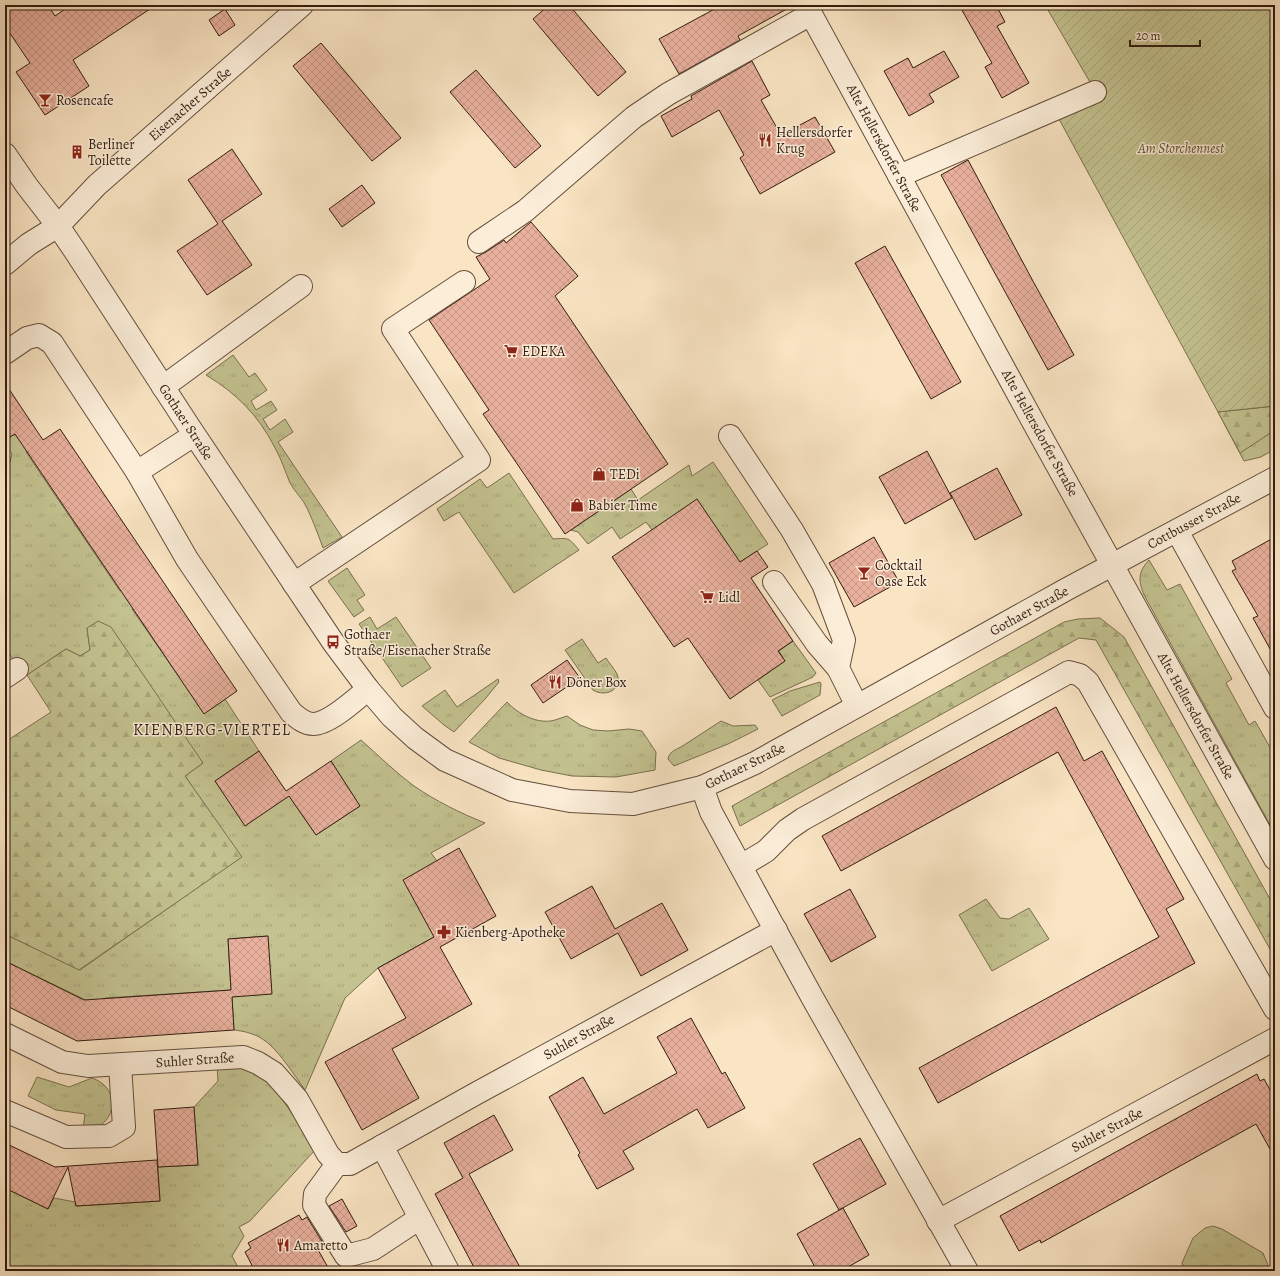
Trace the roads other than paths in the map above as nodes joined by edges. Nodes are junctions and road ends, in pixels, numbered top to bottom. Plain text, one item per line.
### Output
1 (302, 5) edge
2 (809, 10) edge
3 (1095, 92) dead end
4 (5, 154) edge
5 (899, 176) junction
6 (58, 226) junction
7 (479, 242) dead end
8 (5, 264) edge
9 (464, 282) dead end
10 (301, 286) dead end
11 (5, 353) edge
12 (163, 387) junction
13 (194, 435) junction
14 (730, 436) dead end
15 (137, 472) junction
16 (1275, 478) edge
17 (1176, 531) junction
18 (1113, 565) junction
19 (774, 582) dead end
20 (294, 584) junction
21 (838, 668) junction
22 (368, 689) junction
23 (857, 706) junction
24 (1275, 708) edge
25 (702, 787) junction
26 (1275, 859) edge
27 (741, 866) junction
28 (776, 930) junction
29 (1275, 1009) edge
30 (5, 1034) edge
31 (1275, 1039) edge
32 (120, 1065) junction
33 (5, 1111) edge
34 (382, 1146) junction
35 (337, 1164) junction
36 (420, 1218) junction
37 (938, 1221) junction
38 (448, 1271) edge
39 (967, 1271) edge

1 - 6 street, Eisenacher Straße
2 - 5 street, Alte Hellersdorfer Straße
2 - 7 street
3 - 5 street
4 - 6 street, Gothaer Straße
5 - 18 street, Alte Hellersdorfer Straße
6 - 8 street, Eisenacher Straße
6 - 12 street, Gothaer Straße
9 - 20 street
10 - 12 street
11 - 15 street
12 - 13 street, Gothaer Straße
13 - 15 street
13 - 20 street, Gothaer Straße
14 - 21 street
15 - 22 street
16 - 17 street, Cottbusser Straße
17 - 18 street, Cottbusser Straße
17 - 24 street
18 - 23 street, Gothaer Straße
18 - 26 street, Alte Hellersdorfer Straße
19 - 21 street
20 - 22 street, Gothaer Straße
21 - 23 street
22 - 25 street, Gothaer Straße
23 - 25 street, Gothaer Straße
25 - 27 street
27 - 28 street
27 - 29 street
28 - 34 street, Suhler Straße
28 - 37 street
30 - 32 street, Suhler Straße
31 - 37 street, Suhler Straße
32 - 33 street
32 - 35 street, Suhler Straße
34 - 35 street, Suhler Straße
34 - 36 street
35 - 36 street
36 - 38 street
37 - 39 street

